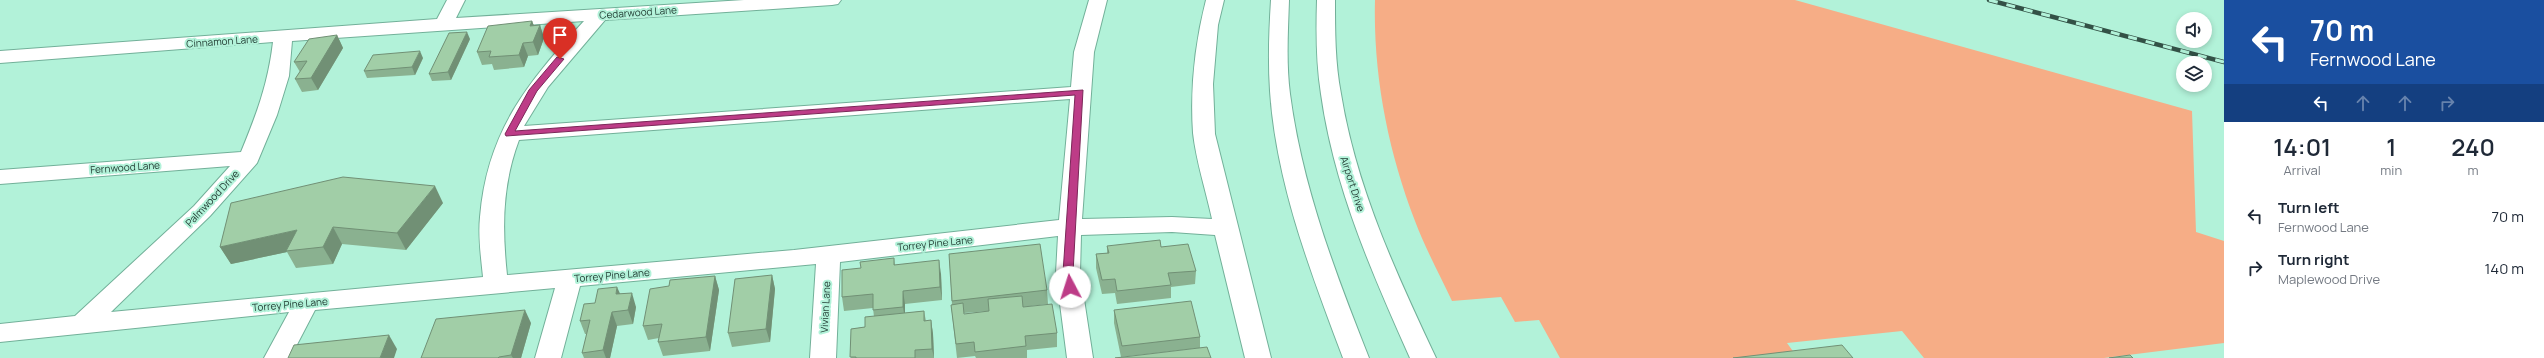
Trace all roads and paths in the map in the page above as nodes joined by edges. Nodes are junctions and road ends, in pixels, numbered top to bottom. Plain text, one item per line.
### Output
1 (456, 0) edge
2 (832, 0) edge
3 (1098, 0) edge
4 (1215, 0) edge
5 (1280, 0) edge
6 (1326, 0) edge
7 (599, 15) junction
8 (444, 24) junction
9 (283, 37) junction
10 (0, 57) edge
11 (1080, 92) junction
12 (509, 134) junction
13 (249, 158) junction
14 (0, 177) edge
15 (1070, 228) junction
16 (1225, 228) junction
17 (828, 255) junction
18 (570, 279) junction
19 (495, 284) junction
20 (306, 303) junction
21 (83, 323) junction
22 (0, 333) edge
23 (277, 358) edge
24 (548, 358) edge
25 (823, 358) edge
26 (1080, 358) edge
27 (1258, 358) edge
28 (1356, 358) edge
29 (1423, 358) edge

1 - 8 street
2 - 7 street, Cedarwood Lane
3 - 11 street
4 - 16 street
5 - 28 street
6 - 29 street, Airport Drive
7 - 8 street, Cedarwood Lane
7 - 12 street
8 - 9 street, Cinnamon Lane
9 - 10 street, Cinnamon Lane
9 - 13 street, Palmwood Drive
11 - 12 street
11 - 15 street
12 - 19 street
13 - 14 street, Fernwood Lane
13 - 21 street, Palmwood Drive
15 - 16 street, Torrey Pine Lane
15 - 17 street, Torrey Pine Lane
15 - 26 street
16 - 27 street
17 - 18 street, Torrey Pine Lane
17 - 25 street, Vivian Lane
18 - 19 street, Torrey Pine Lane
18 - 24 street
19 - 20 street, Torrey Pine Lane
20 - 21 street, Torrey Pine Lane
20 - 23 street
21 - 22 street, Torrey Pine Lane

